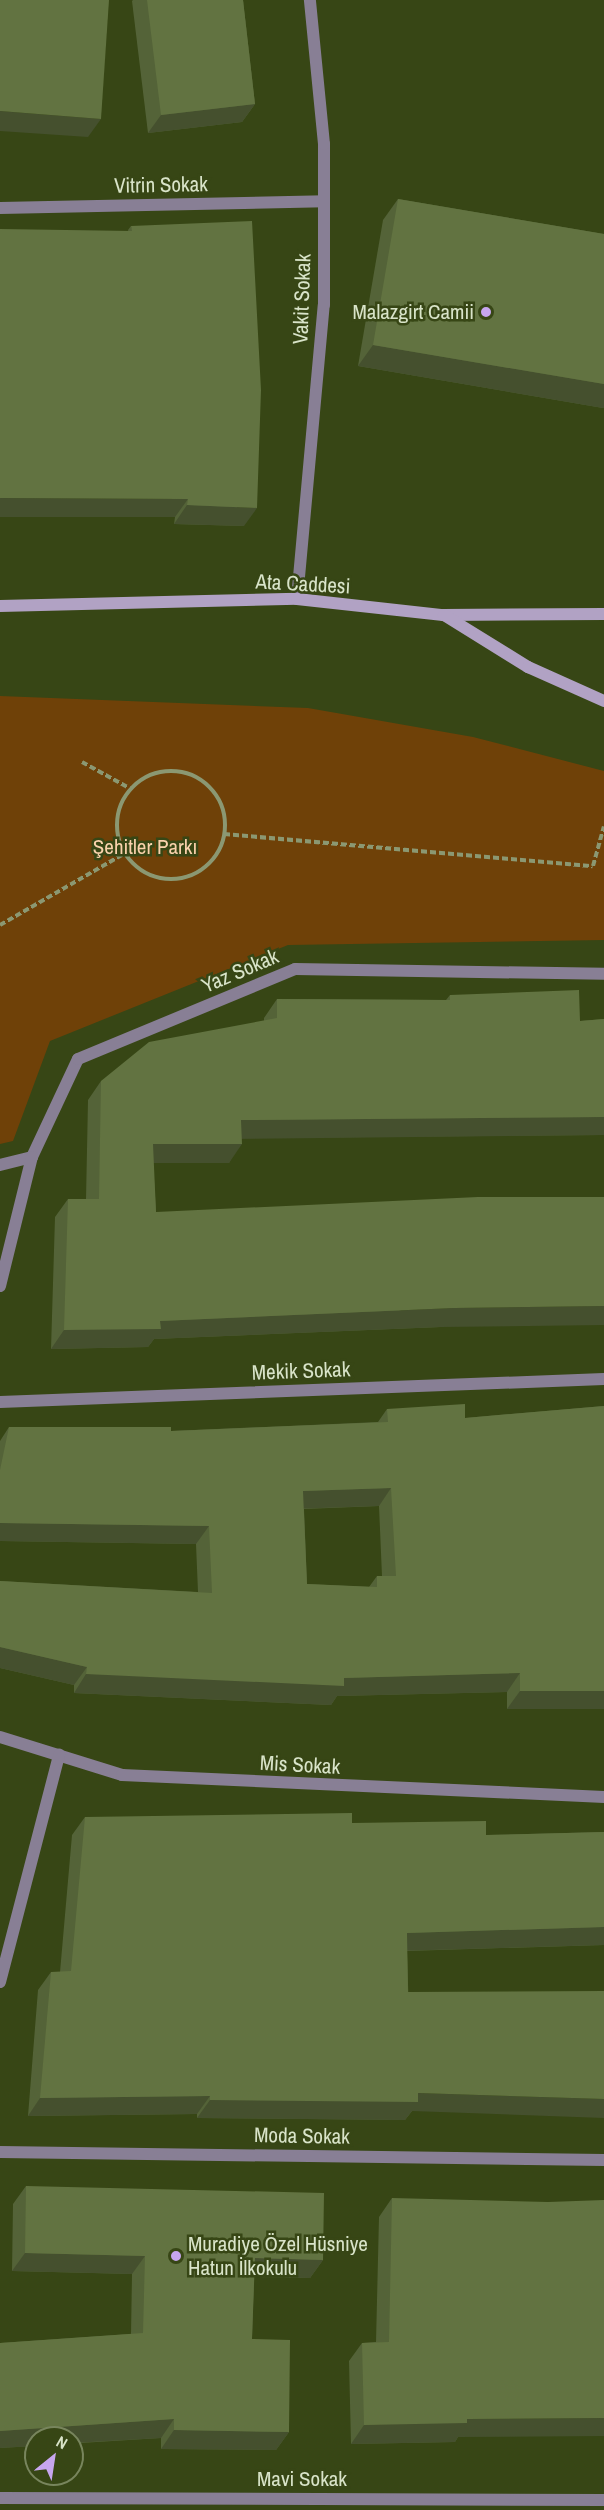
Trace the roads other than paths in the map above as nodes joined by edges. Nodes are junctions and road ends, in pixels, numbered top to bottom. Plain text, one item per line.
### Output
1 (310, 0) edge
2 (324, 201) junction
3 (0, 208) edge
4 (297, 599) junction
5 (0, 606) edge
6 (604, 614) edge
7 (443, 615) junction
8 (604, 700) edge
9 (604, 974) edge
10 (32, 1157) junction
11 (0, 1165) edge
12 (0, 1286) edge
13 (604, 1379) edge
14 (0, 1402) edge
15 (0, 1737) edge
16 (59, 1755) junction
17 (604, 1797) edge
18 (0, 1982) edge
19 (0, 2152) edge
20 (604, 2160) edge
21 (0, 2498) edge
22 (604, 2500) edge

1 - 2 street, Vakit Sokak
2 - 3 street, Vitrin Sokak
2 - 4 street, Vakit Sokak
4 - 5 main road, Ata Caddesi
4 - 7 main road, Ata Caddesi
6 - 7 main road, Ata Caddesi
7 - 8 main road
9 - 10 street, Yaz Sokak
10 - 11 street
10 - 12 street, Yaz Sokak
13 - 14 street, Mekik Sokak
15 - 16 street, Mis Sokak
16 - 17 street, Mis Sokak
16 - 18 street
19 - 20 street, Moda Sokak
21 - 22 street, Mavi Sokak

